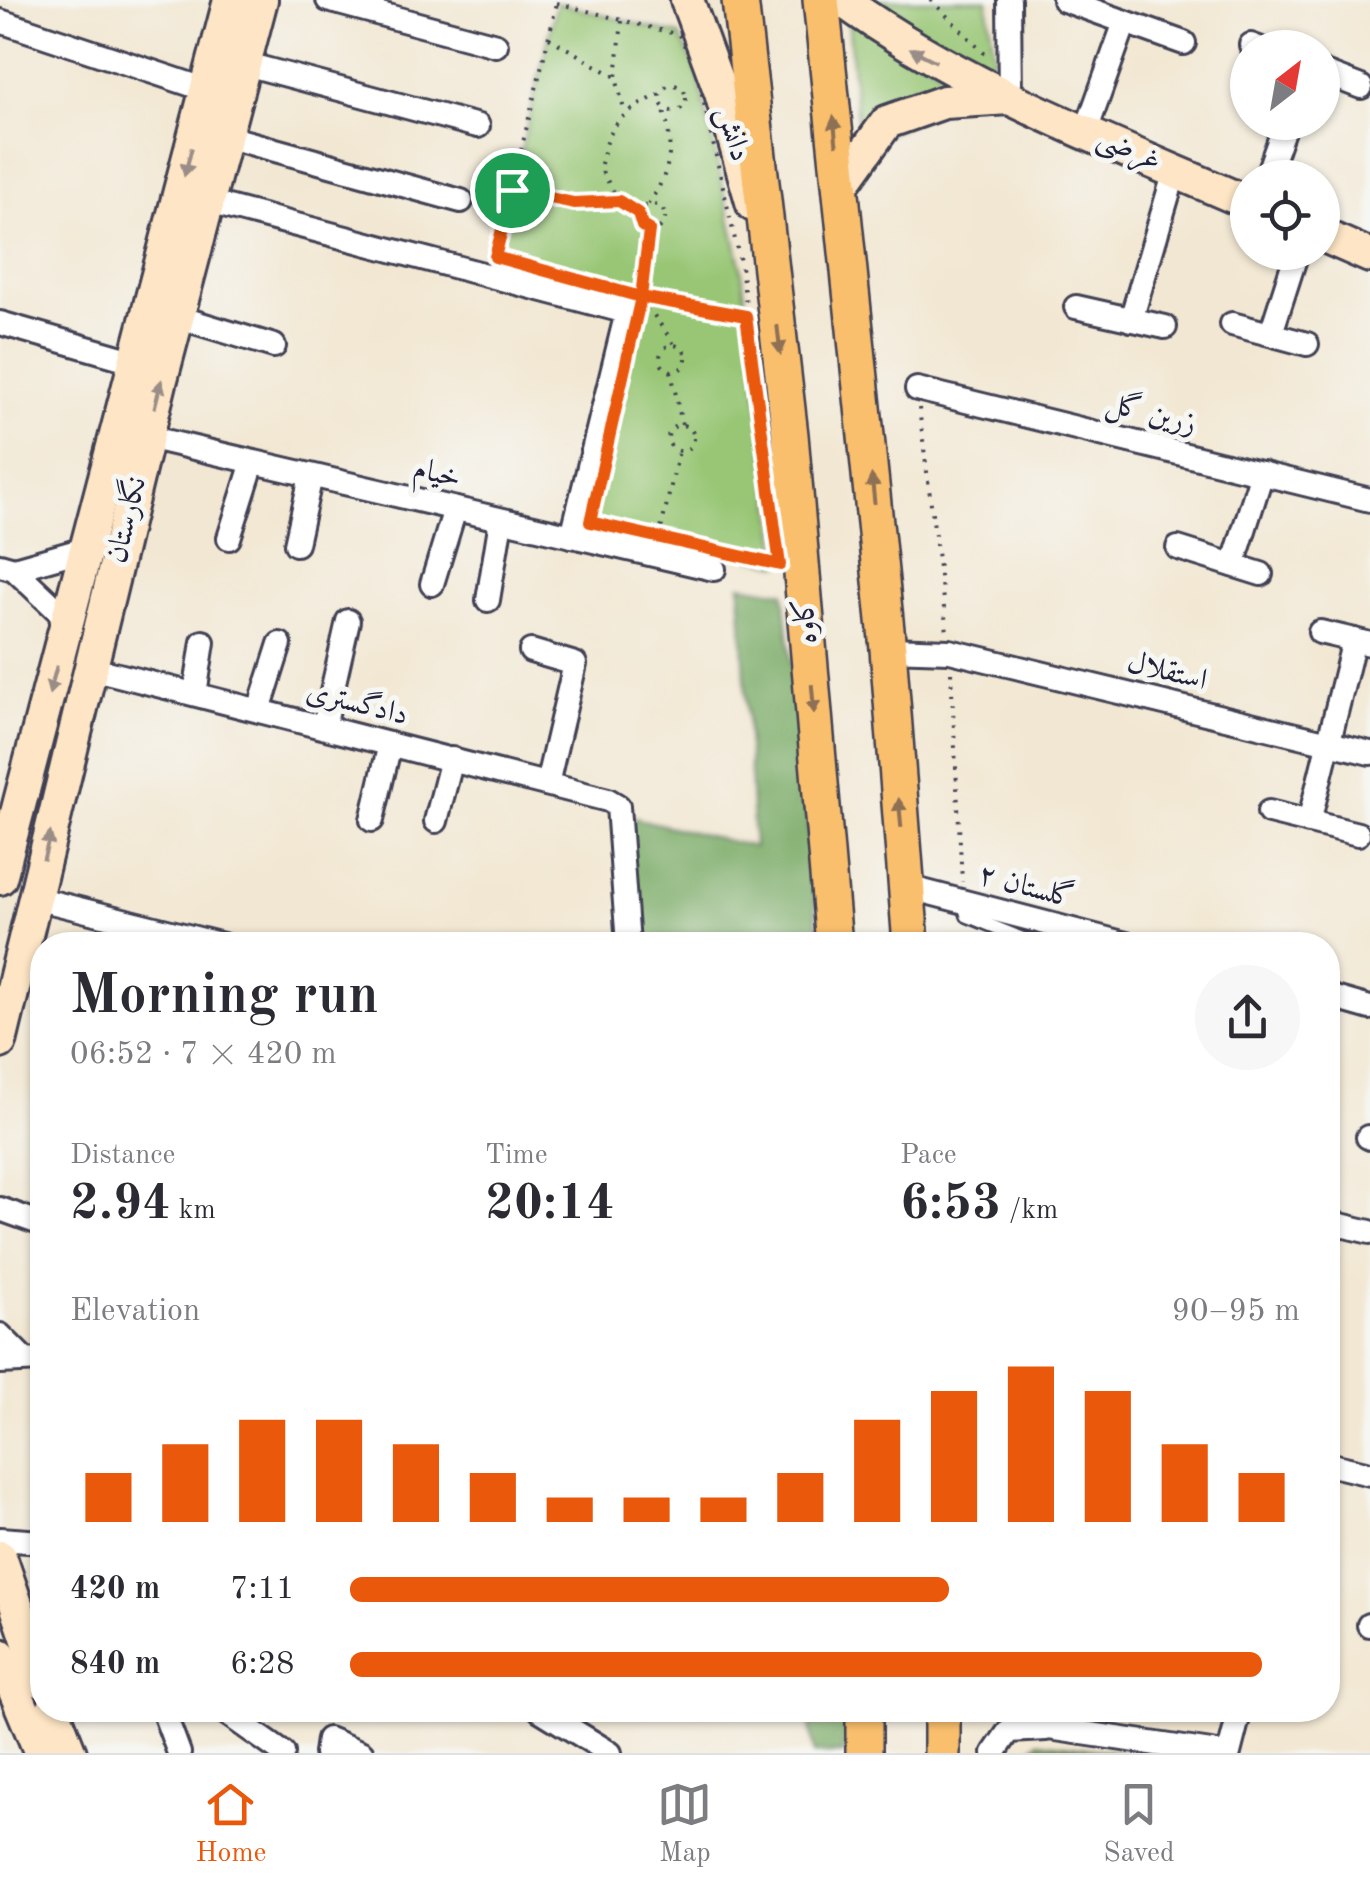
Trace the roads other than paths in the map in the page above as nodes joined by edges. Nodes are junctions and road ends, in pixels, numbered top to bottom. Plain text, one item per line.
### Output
1 (230, 0) edge
2 (261, 0) edge
3 (328, 0) edge
4 (687, 0) edge
5 (740, 0) edge
6 (822, 0) edge
7 (842, 0) edge
8 (1009, 0) edge
9 (1064, 0) edge
10 (0, 21) edge
11 (1125, 22) junction
12 (1184, 43) dead end
13 (496, 45) dead end
14 (246, 64) junction
15 (1340, 79) edge
16 (1361, 87) dead end
17 (1010, 88) junction
18 (207, 90) junction
19 (478, 126) dead end
20 (1086, 132) junction
21 (228, 137) junction
22 (1175, 170) junction
23 (841, 186) junction
24 (1230, 195) edge
25 (461, 201) dead end
26 (208, 202) junction
27 (1340, 243) edge
28 (1370, 256) edge
29 (175, 267) junction
30 (770, 270) junction
31 (1292, 270) edge
32 (1076, 307) dead end
33 (164, 310) junction
34 (1130, 320) junction
35 (0, 323) edge
36 (1232, 324) dead end
37 (1165, 327) dead end
38 (1271, 333) junction
39 (1307, 344) dead end
40 (274, 346) dead end
41 (136, 362) junction
42 (916, 389) road end
43 (147, 438) junction
44 (253, 462) junction
45 (1262, 473) junction
46 (312, 476) junction
47 (1370, 500) edge
48 (455, 509) junction
49 (502, 520) junction
50 (572, 536) junction
51 (229, 538) dead end
52 (296, 544) dead end
53 (88, 548) junction
54 (1178, 548) dead end
55 (1233, 565) junction
56 (7, 567) edge
57 (714, 569) dead end
58 (1261, 574) dead end
59 (432, 584) dead end
60 (488, 600) dead end
61 (69, 620) junction
62 (348, 621) dead end
63 (1320, 632) dead end
64 (203, 642) dead end
65 (1362, 642) edge
66 (280, 644) dead end
67 (888, 649) junction
68 (530, 651) dead end
69 (91, 668) junction
70 (195, 694) junction
71 (259, 710) junction
72 (324, 727) junction
73 (1328, 742) junction
74 (390, 744) junction
75 (1370, 753) edge
76 (452, 760) junction
77 (547, 784) junction
78 (8, 812) edge
79 (1270, 812) dead end
80 (372, 820) dead end
81 (436, 820) dead end
82 (1309, 822) junction
83 (1358, 834) dead end
84 (0, 878) edge
85 (907, 887) junction
86 (35, 898) junction
87 (963, 902) junction
88 (171, 932) edge
89 (627, 932) edge
90 (832, 932) edge
91 (910, 932) edge
92 (1006, 932) edge
93 (1080, 932) edge
94 (1340, 999) edge
95 (1370, 1008) edge
96 (0, 1042) edge
97 (0, 1208) edge
98 (30, 1219) edge
99 (1340, 1225) edge
100 (1370, 1232) edge
101 (0, 1335) edge
102 (30, 1358) edge
103 (30, 1360) edge
104 (0, 1362) edge
105 (1340, 1467) edge
106 (1370, 1474) edge
107 (0, 1539) edge
108 (30, 1541) edge
109 (0, 1557) edge
110 (0, 1655) edge
111 (27, 1698) edge
112 (33, 1722) edge
113 (46, 1722) edge
114 (167, 1722) edge
115 (239, 1722) edge
116 (560, 1722) edge
117 (864, 1722) edge
118 (942, 1722) edge
119 (1237, 1722) edge
120 (1066, 1723) edge
121 (40, 1753) edge
122 (70, 1753) edge
123 (179, 1753) edge
124 (283, 1753) edge
125 (326, 1753) edge
126 (362, 1753) edge
127 (610, 1753) edge
128 (864, 1753) edge
129 (942, 1753) edge
130 (994, 1753) edge
131 (1218, 1753) edge
132 (1229, 1753) edge

1 - 18 main road, نگارستان
2 - 14 main road, نگارستان
3 - 13 street
4 - 30 main road, دانش
5 - 30 main road, کاوه
23 -> 6 main road
17 -> 7 main road, غرضی
8 - 17 street
9 - 11 street
10 - 18 street
11 - 12 street
11 - 20 street
14 - 19 street
14 - 21 main road, نگارستان
15 - 16 street
17 - 20 main road, غرضی
17 - 23 main road
18 -> 29 main road, نگارستان
20 - 22 main road, غرضی
21 - 25 street
21 - 26 main road, نگارستان
22 - 24 main road, غرضی
22 - 34 street
67 -> 23 main road
26 - 29 main road, نگارستان
26 - 50 street
27 - 28 main road
29 - 33 main road, نگارستان
30 -> 90 main road, کاوه
31 - 38 street
32 - 34 street
33 - 40 street
33 - 41 main road, نگارستان
43 -> 33 main road, نگارستان
34 - 37 street
35 - 41 street
36 - 38 street
38 - 39 street
41 - 53 main road, نگارستان
42 - 45 street, زرین گل
43 - 44 street, خیام
43 - 69 main road, نگارستان
44 - 46 street, خیام
44 - 51 street
45 - 47 street, زرین گل
45 - 55 street
46 - 48 street, خیام
46 - 52 street
48 - 49 street, خیام
48 - 59 street
49 - 50 street, خیام
49 - 60 street
50 - 57 street, خیام
53 - 56 street
53 - 61 main road, نگارستان
54 - 55 street
55 - 58 street
56 - 61 street
61 -> 78 main road, نگارستان
62 - 72 street
63 - 65 street
64 - 70 street
65 - 73 street
66 - 71 street
67 - 73 street, استقلال
85 -> 67 main road
68 - 77 street
69 - 70 street, دادگستری
86 -> 69 main road, نگارستان
70 - 71 street, دادگستری
71 - 72 street, دادگستری
72 - 74 street, دادگستری
73 - 75 street, استقلال
73 - 82 street
74 - 76 street, دادگستری
74 - 80 street
76 - 77 street, دادگستری
76 - 81 street
77 - 89 street, دادگستری
78 - 84 main road, نگارستان
79 - 82 street
82 - 83 street
85 - 87 street, گلستان ۲
85 - 91 main road
86 - 88 street
86 - 96 main road, نگارستان
87 - 92 lane
87 - 93 street, گلستان ۲
94 - 95 street
97 - 98 street
99 - 100 street
101 - 102 street
103 - 104 street
105 - 106 street
107 - 108 street
109 - 111 main road
110 - 111 main road
112 - 121 main road
113 - 122 main road
114 - 123 street
115 - 124 street
116 - 127 street
117 - 128 main road
118 - 129 main road
119 - 132 street
120 - 130 street
120 - 131 street
125 - 126 street

